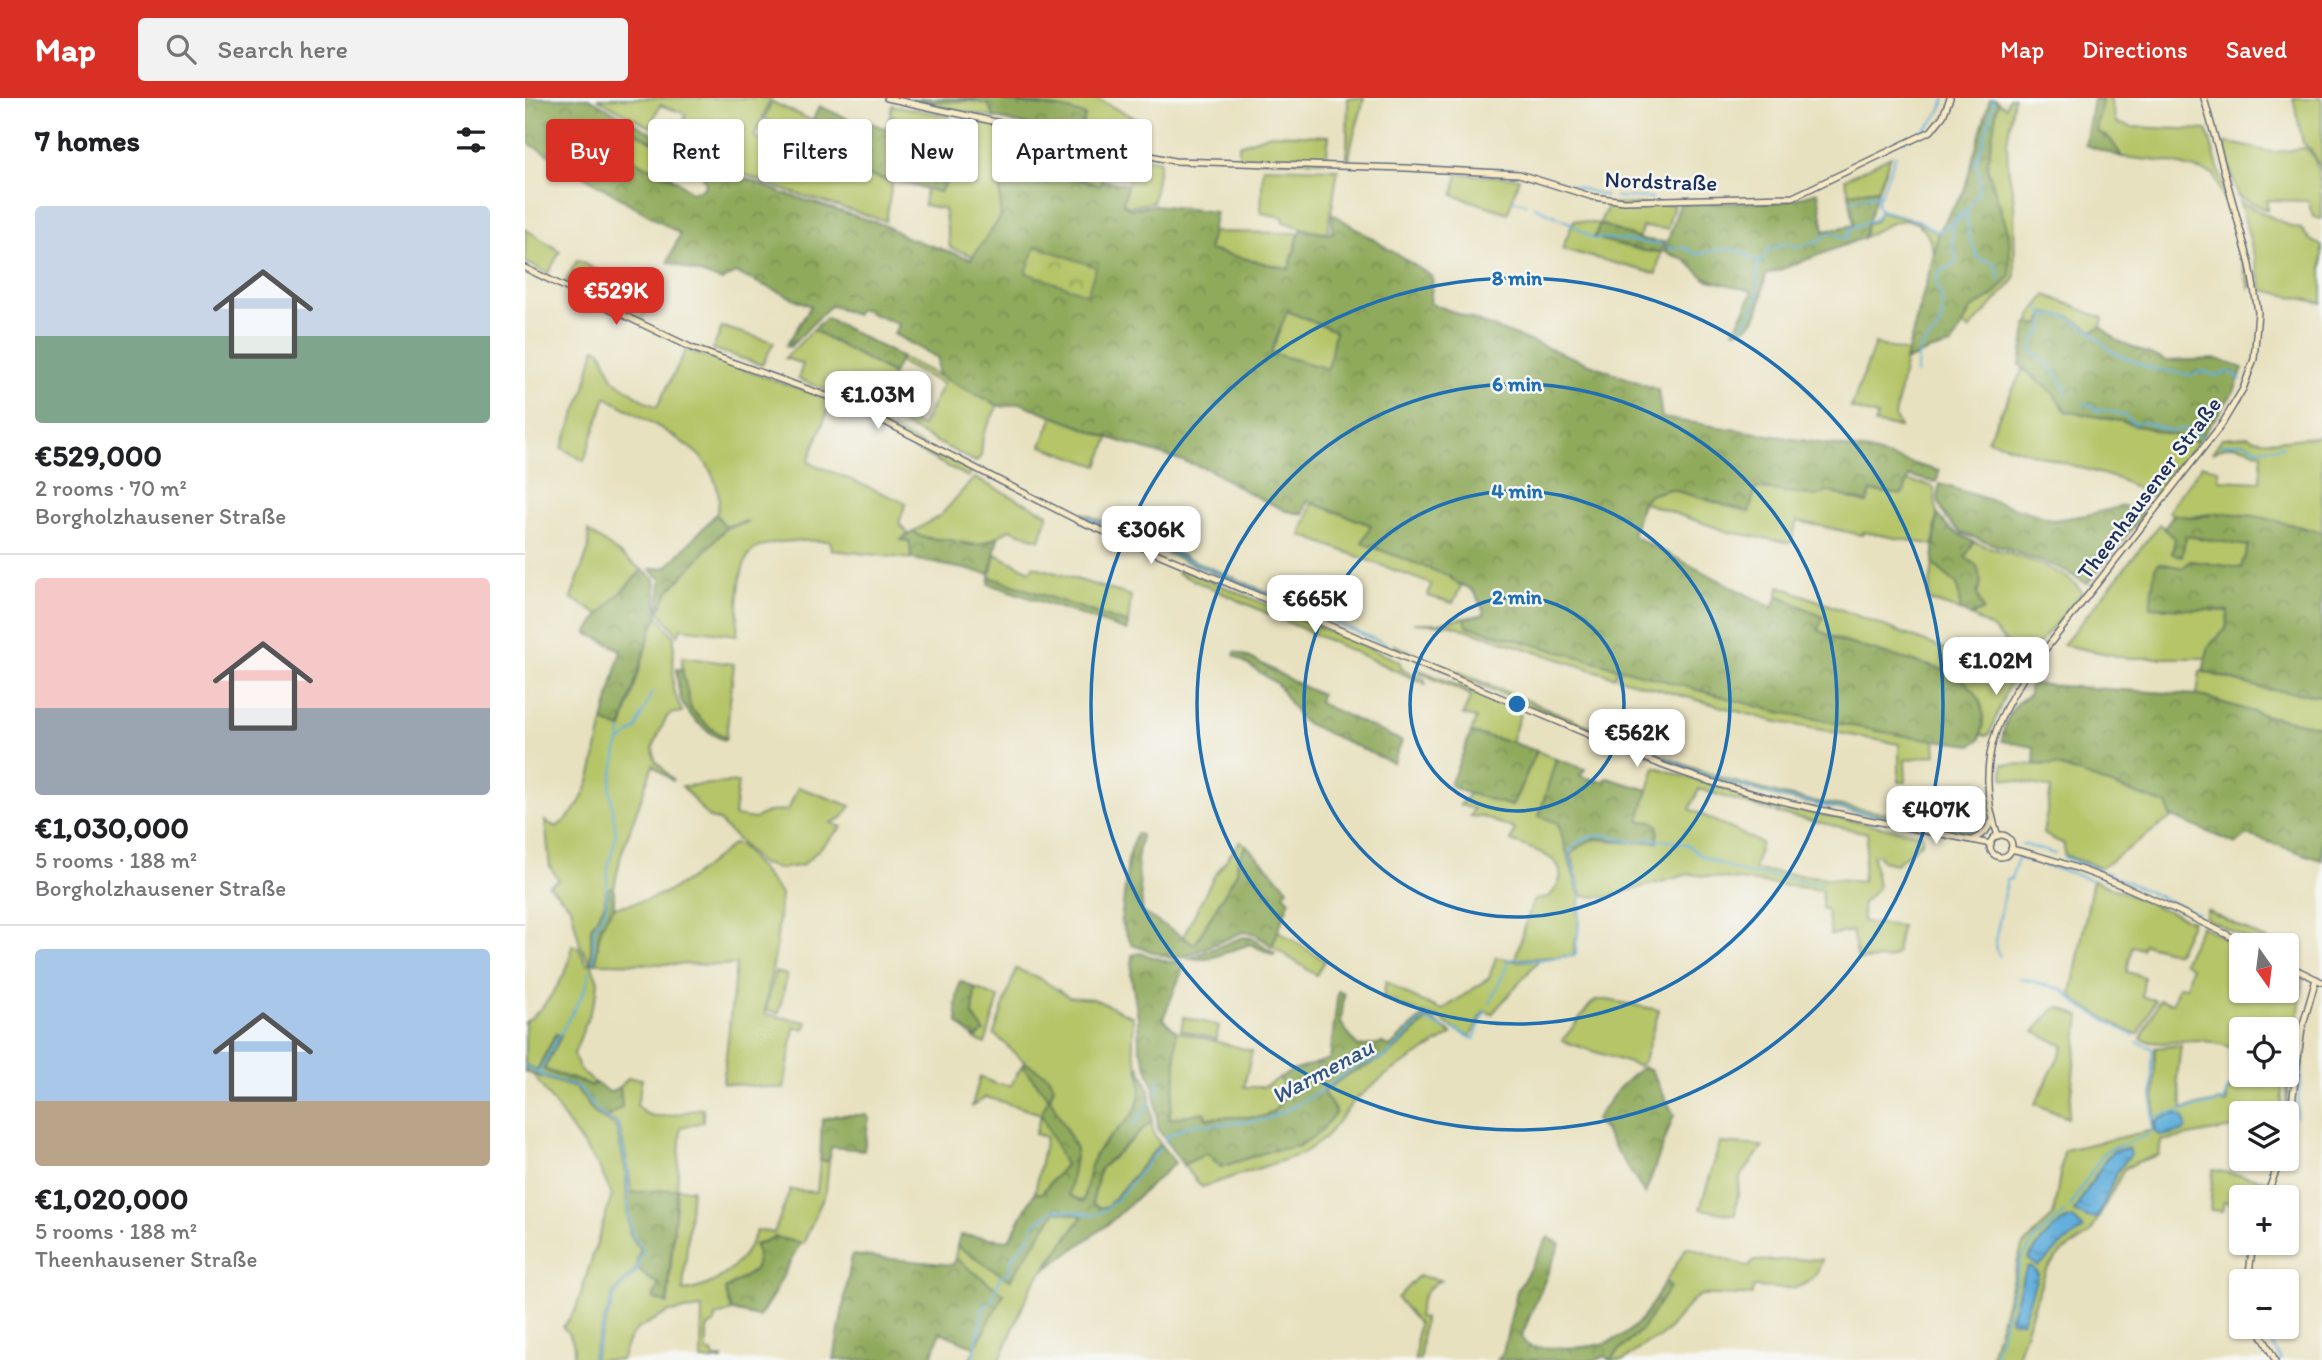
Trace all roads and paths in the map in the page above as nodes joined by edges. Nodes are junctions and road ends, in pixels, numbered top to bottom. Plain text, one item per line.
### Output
1 (887, 98) edge
2 (1950, 98) edge
3 (2204, 98) edge
4 (525, 268) edge
5 (1993, 820) junction
6 (1998, 836) junction
7 (1973, 840) junction
8 (1991, 844) junction
9 (2011, 849) junction
10 (2229, 936) edge
11 (2299, 971) edge
12 (2319, 981) edge
13 (2292, 1101) edge
14 (2264, 1339) edge
15 (2275, 1360) edge

1 - 2 main road, Nordstraße
3 - 5 main road, Theenhausener Straße
4 - 7 main road
5 - 6 main road, Theenhausener Straße
5 - 7 main road
6 - 8 main road
6 - 9 main road
7 - 8 main road
8 - 9 main road
9 - 10 main road
11 - 12 main road
12 - 13 main road
14 - 15 main road

